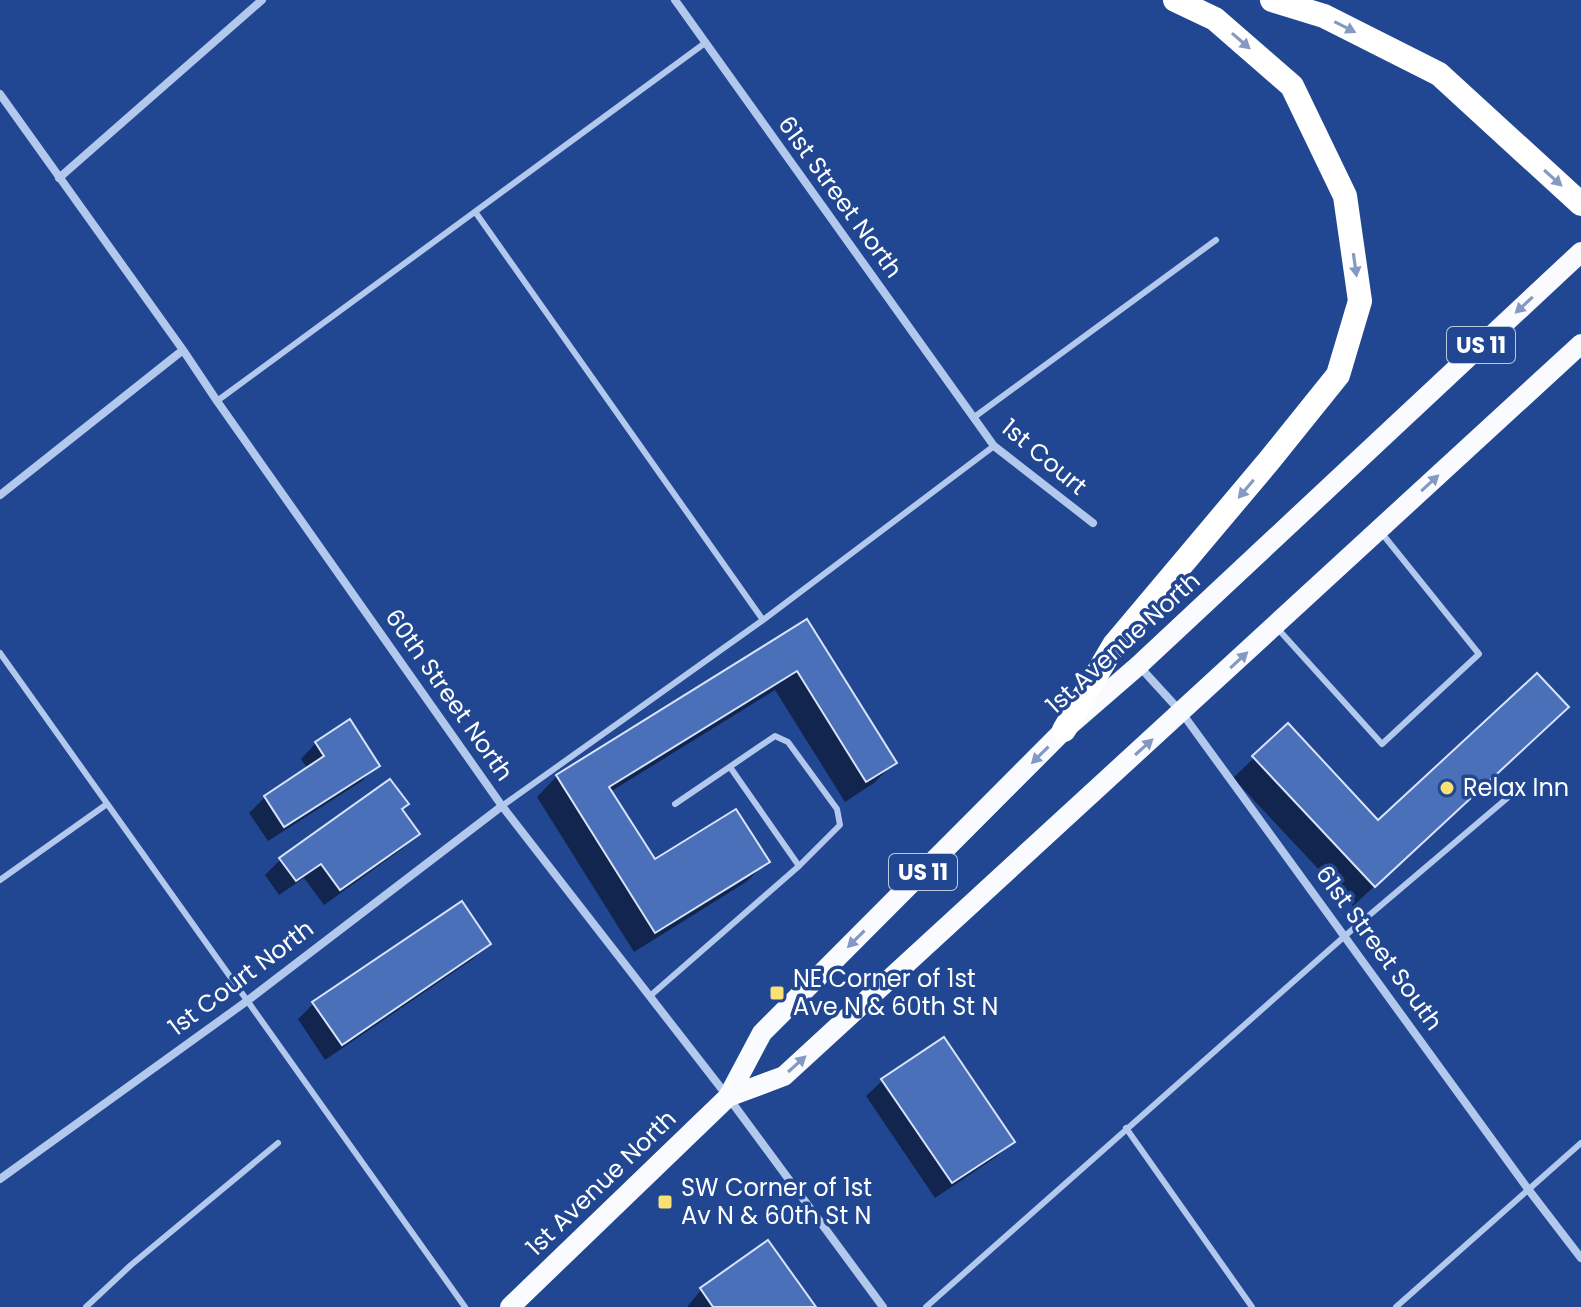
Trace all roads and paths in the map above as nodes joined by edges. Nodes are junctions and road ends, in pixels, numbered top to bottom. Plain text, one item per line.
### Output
1 (262, 0) edge
2 (675, 0) edge
3 (1175, 0) edge
4 (1272, 0) edge
5 (705, 43) junction
6 (0, 94) edge
7 (59, 178) junction
8 (1581, 204) edge
9 (476, 213) junction
10 (1216, 240) dead end
11 (1581, 252) edge
12 (1581, 344) edge
13 (183, 350) junction
14 (217, 401) junction
15 (973, 418) junction
16 (994, 446) junction
17 (0, 495) edge
18 (1093, 523) dead end
19 (1379, 530) junction
20 (763, 620) junction
21 (1275, 627) junction
22 (0, 653) edge
23 (1139, 665) junction
24 (1182, 713) junction
25 (1064, 730) junction
26 (730, 767) junction
27 (1525, 783) dead end
28 (107, 804) junction
29 (675, 804) dead end
30 (502, 806) junction
31 (799, 866) junction
32 (0, 880) edge
33 (1346, 935) junction
34 (650, 996) junction
35 (247, 1001) junction
36 (728, 1097) junction
37 (1126, 1128) junction
38 (278, 1143) dead end
39 (1581, 1143) edge
40 (0, 1179) edge
41 (1528, 1189) junction
42 (1581, 1258) edge
43 (86, 1307) edge
44 (465, 1307) edge
45 (510, 1307) edge
46 (883, 1307) edge
47 (926, 1307) edge
48 (1252, 1307) edge
49 (1396, 1307) edge

1 - 7 street
2 - 5 street, 61st Street North
3 -> 25 highway
4 -> 8 highway
5 - 9 lane
5 - 15 street, 61st Street North
6 - 7 street, 60th Street North
7 - 13 street, 60th Street North
9 - 14 lane
9 - 20 lane
10 - 15 lane
11 -> 23 main road, 1st Avenue North / US 11
19 -> 12 main road, 1st Avenue North / US 11
13 - 14 street, 60th Street North
13 - 17 street
14 - 30 street, 60th Street North
15 - 16 street, 1st Court
16 - 18 street, 1st Court
16 - 20 lane
19 - 21 main road, 1st Avenue North / US 11
19 - 21 lane
20 - 30 lane
24 -> 21 main road, 1st Avenue North / US 11
22 - 28 lane
23 - 24 street, 61st Street South
23 - 25 main road, 1st Avenue North / US 11
24 - 33 street, 61st Street South
36 -> 24 main road, 1st Avenue North / US 11
25 -> 36 main road, 1st Avenue North / US 11
26 - 29 lane
26 - 31 lane
26 - 31 lane
27 - 33 lane
28 - 32 lane
28 - 35 lane
30 - 34 street, 60th Street North
30 - 35 street, 1st Court North
31 - 34 lane
33 - 37 lane
33 - 41 street, 61st Street South
34 - 36 street, 60th Street North
35 - 40 street, 1st Court North
35 - 44 lane
36 - 45 main road, 1st Avenue North / US 11
36 - 46 street, 60th Street North
37 - 47 lane
37 - 48 lane
38 - 43 lane
39 - 41 lane
41 - 42 street, 61st Street South
41 - 49 lane

